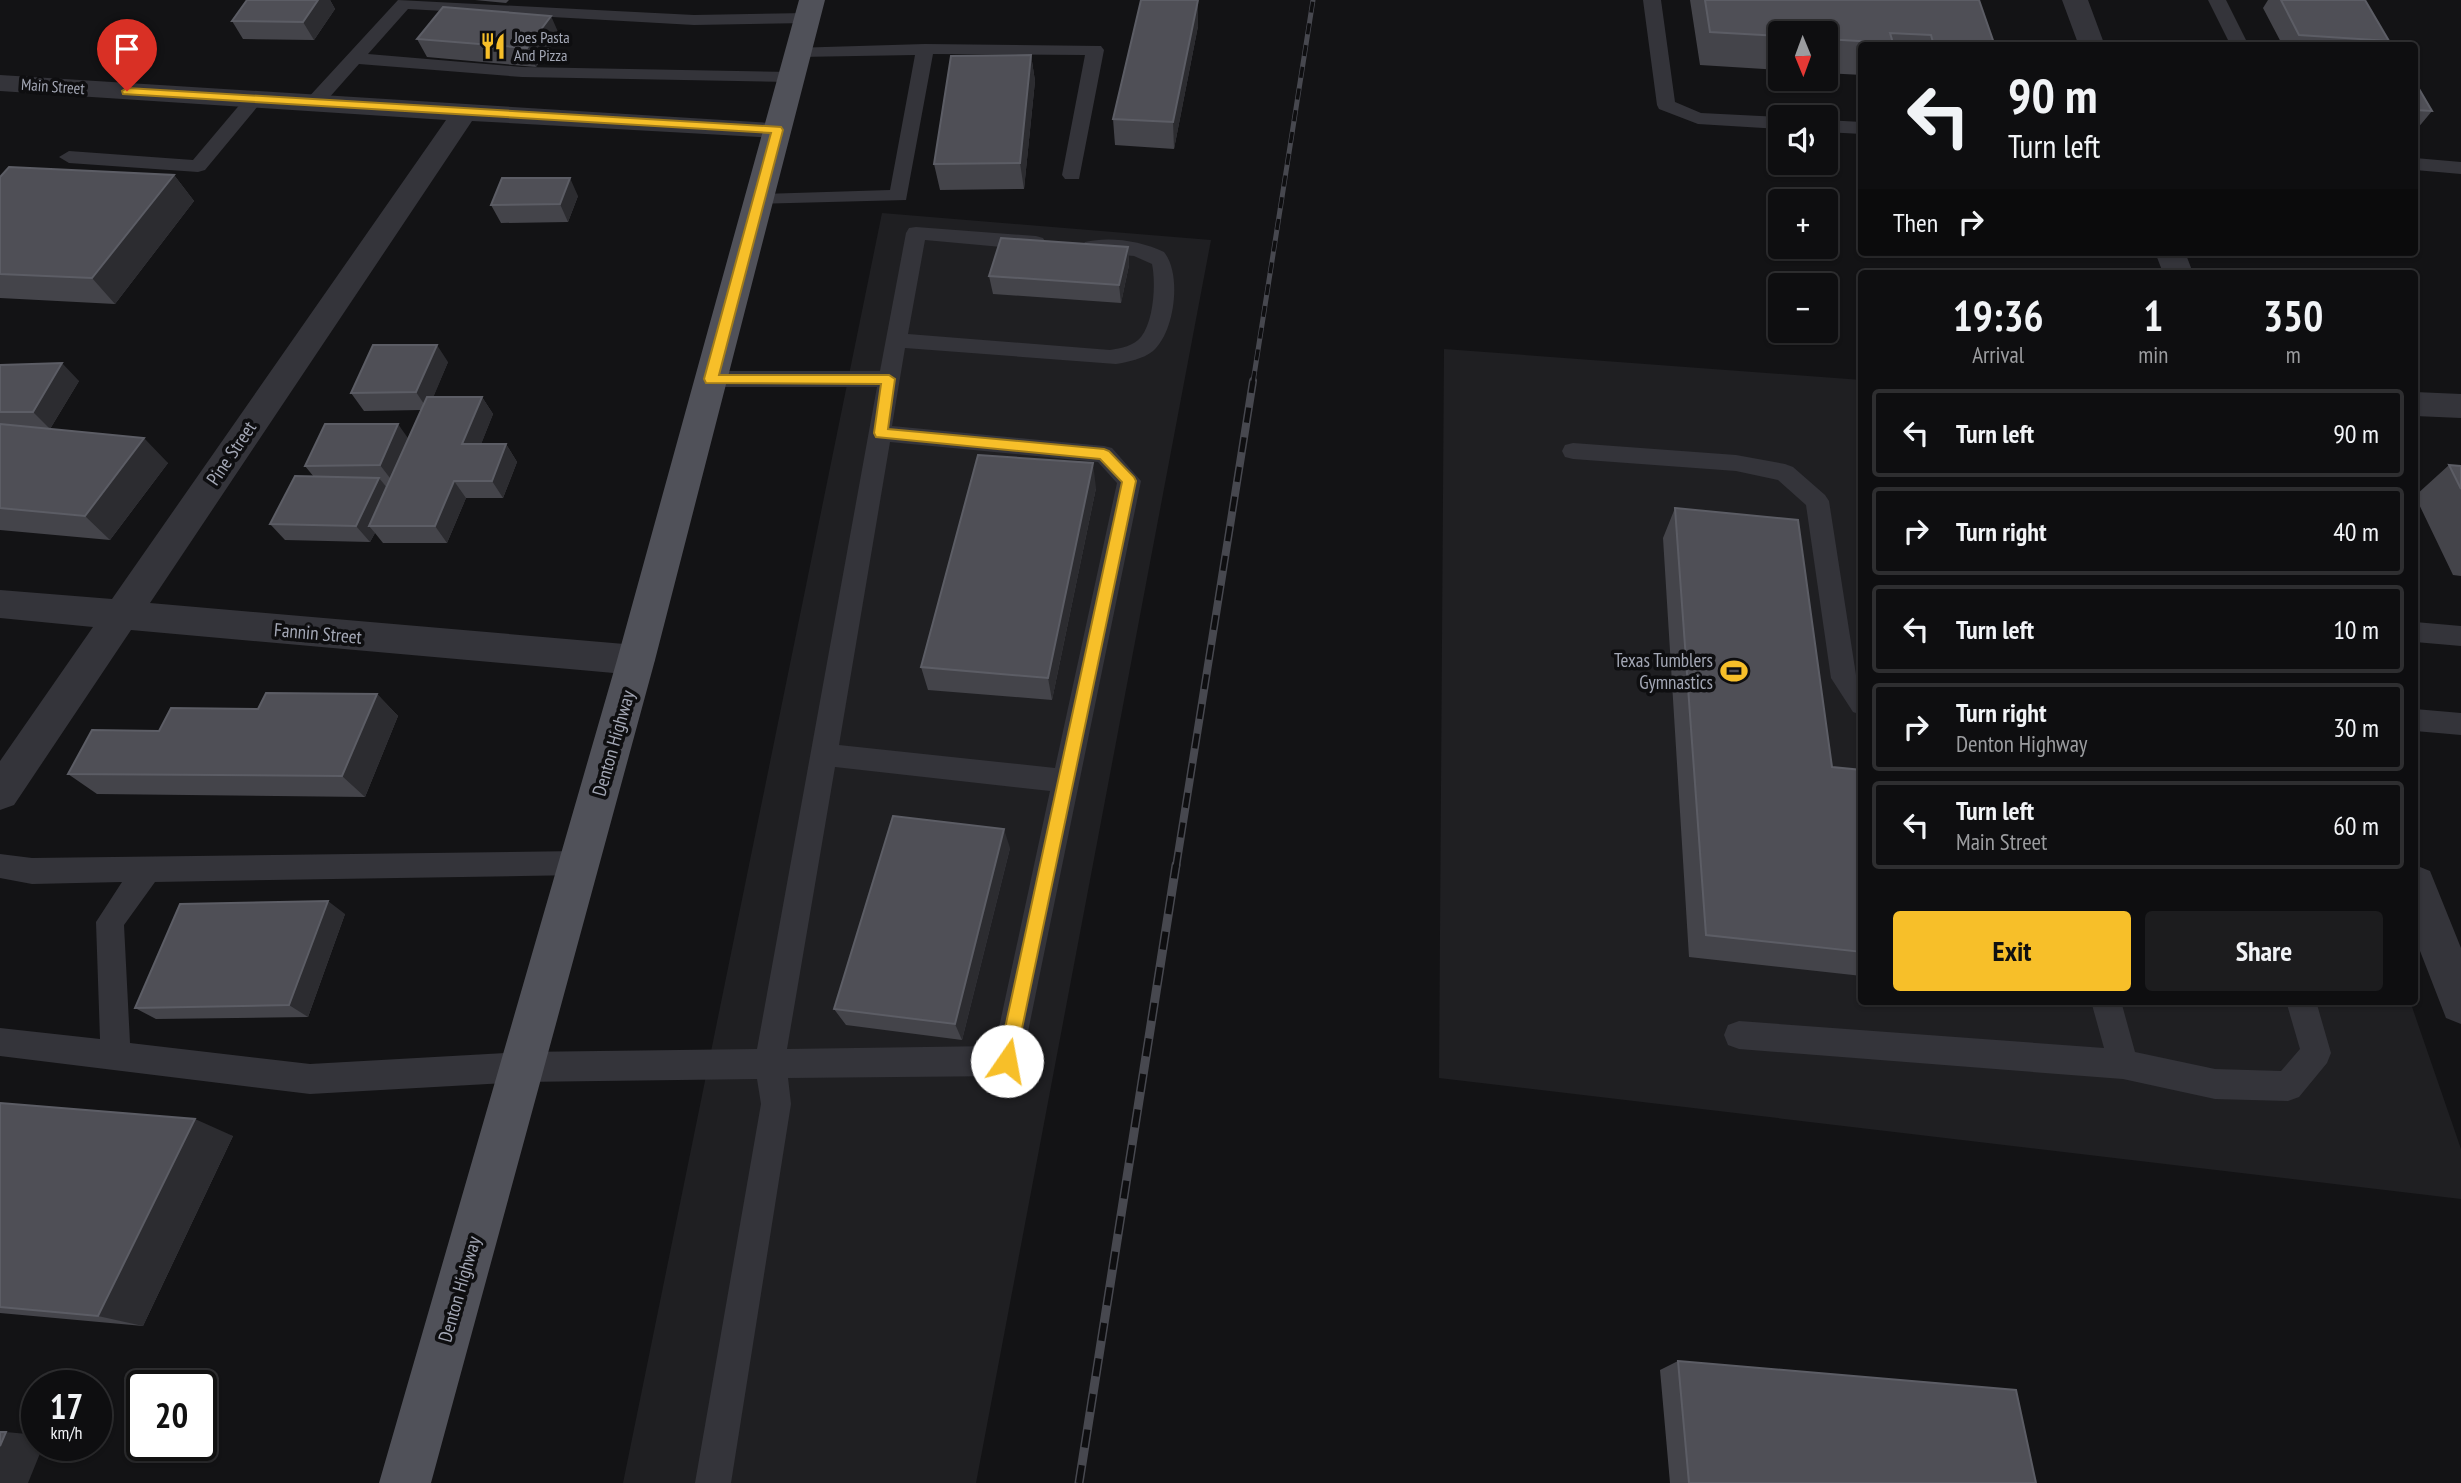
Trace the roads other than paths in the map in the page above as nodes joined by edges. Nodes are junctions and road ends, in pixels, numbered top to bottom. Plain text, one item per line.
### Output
1 (1652, 0) edge
2 (2075, 0) edge
3 (2217, 0) edge
4 (523, 5) edge
5 (802, 37) edge
6 (2091, 42) edge
7 (2238, 42) edge
8 (925, 49) junction
9 (355, 58) junction
10 (0, 83) edge
11 (254, 100) junction
12 (313, 104) junction
13 (464, 113) junction
14 (1768, 122) edge
15 (1838, 127) edge
16 (1858, 128) edge
17 (777, 130) junction
18 (69, 157) dead end
19 (2418, 164) edge
20 (2461, 168) edge
21 (1072, 175) dead end
22 (759, 200) junction
23 (896, 340) junction
24 (711, 379) junction
25 (889, 379) junction
26 (2418, 404) edge
27 (2461, 406) edge
28 (880, 433) junction
29 (1573, 451) dead end
30 (0, 604) edge
31 (120, 616) junction
32 (2418, 632) edge
33 (2461, 636) edge
34 (636, 660) junction
35 (1858, 698) edge
36 (2418, 720) edge
37 (2461, 724) edge
38 (824, 755) junction
39 (1066, 780) junction
40 (0, 793) edge
41 (579, 863) junction
42 (0, 866) edge
43 (148, 869) junction
44 (2418, 892) edge
45 (2461, 1003) edge
46 (2107, 1005) edge
47 (2302, 1005) edge
48 (1740, 1035) dead end
49 (0, 1042) edge
50 (116, 1056) junction
51 (770, 1062) junction
52 (2123, 1064) junction
53 (521, 1067) junction
54 (405, 1483) edge
55 (713, 1483) edge

1 - 14 lane
2 - 6 street
3 - 7 lane
4 - 5 lane
4 - 9 lane
5 - 8 lane
5 - 9 lane
5 - 17 main road, Denton Highway
8 - 21 lane
8 - 22 lane
9 - 12 lane
10 - 11 street, Main Street
11 - 12 street, Main Street
11 - 18 lane
12 - 13 street, Main Street
13 - 17 street, Main Street
13 - 31 street, Pine Street
15 - 16 lane
17 - 22 main road, Denton Highway
19 - 20 lane
22 - 24 main road, Denton Highway
23 - 23 lane
23 - 25 lane
24 - 25 lane
24 - 34 main road, Denton Highway
25 - 28 lane
26 - 27 street
28 - 38 lane
28 - 39 lane
29 - 35 lane
30 - 31 street, Fannin Street
31 - 34 street, Fannin Street
31 - 40 street, Pine Street
32 - 33 lane
34 - 41 main road, Denton Highway
36 - 37 lane
38 - 39 lane
38 - 51 lane
39 - 51 lane
41 - 43 lane
41 - 53 main road, Denton Highway
42 - 43 lane
43 - 50 lane
44 - 45 street
46 - 52 lane
47 - 52 lane
48 - 52 lane
49 - 50 lane
50 - 53 lane
51 - 53 lane
51 - 55 lane
53 - 54 main road, Denton Highway

